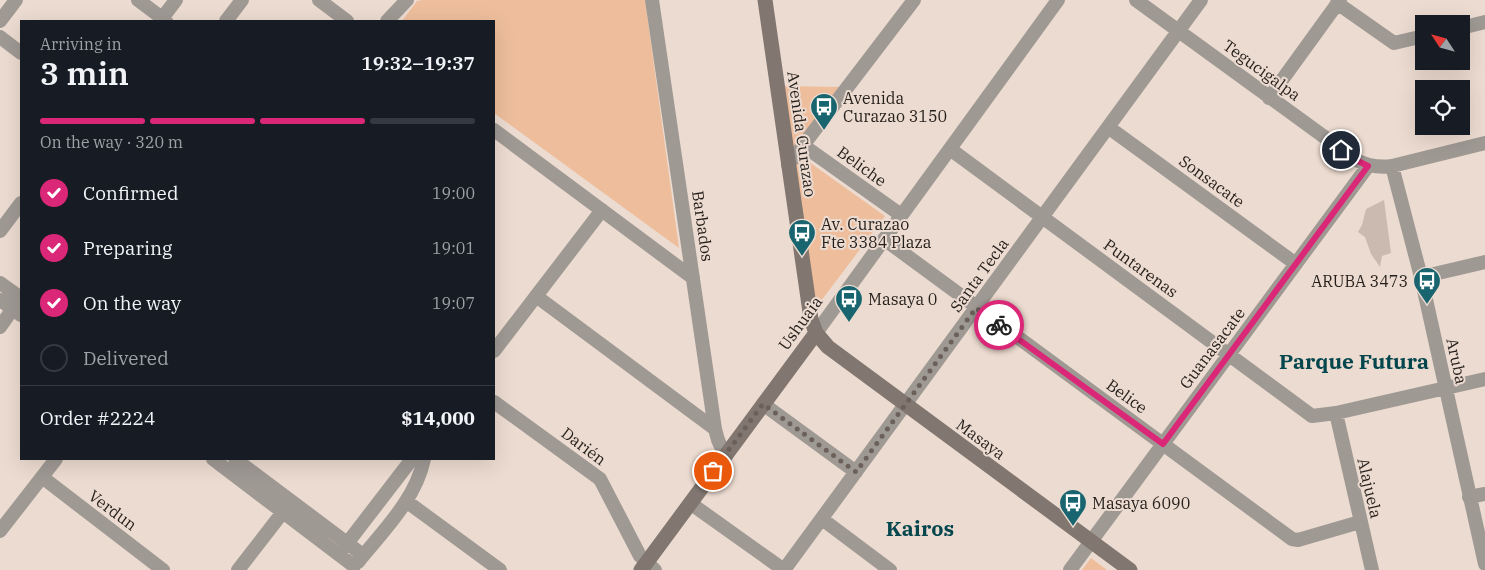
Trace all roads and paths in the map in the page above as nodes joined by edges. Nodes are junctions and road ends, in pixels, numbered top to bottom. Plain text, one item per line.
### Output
1 (16, 0) edge
2 (138, 0) edge
3 (176, 0) edge
4 (242, 0) edge
5 (319, 0) edge
6 (652, 0) edge
7 (765, 0) edge
8 (914, 0) edge
9 (1058, 0) edge
10 (1136, 0) edge
11 (1201, 0) edge
12 (402, 2) edge
13 (1338, 2) edge
14 (163, 20) edge
15 (227, 20) edge
16 (346, 20) edge
17 (388, 20) edge
18 (0, 21) edge
19 (1485, 22) edge
20 (1470, 26) edge
21 (1178, 31) junction
22 (0, 37) edge
23 (1415, 38) edge
24 (20, 52) edge
25 (1269, 98) junction
26 (1108, 127) junction
27 (495, 131) edge
28 (1485, 143) edge
29 (804, 146) junction
30 (950, 149) junction
31 (788, 166) junction
32 (1368, 166) junction
33 (1392, 166) junction
34 (20, 204) edge
35 (602, 210) junction
36 (901, 216) junction
37 (1042, 217) junction
38 (0, 231) edge
39 (884, 239) junction
40 (1485, 262) edge
41 (1296, 264) junction
42 (1421, 277) junction
43 (693, 278) junction
44 (0, 283) edge
45 (536, 296) junction
46 (0, 300) edge
47 (20, 303) edge
48 (976, 308) junction
49 (0, 326) edge
50 (816, 333) junction
51 (495, 350) edge
52 (1229, 355) junction
53 (1485, 378) edge
54 (1445, 388) junction
55 (495, 403) edge
56 (763, 404) junction
57 (905, 405) junction
58 (1336, 413) junction
59 (716, 430) junction
60 (1163, 444) junction
61 (725, 455) junction
62 (55, 460) edge
63 (220, 460) edge
64 (411, 460) edge
65 (424, 460) edge
66 (234, 462) edge
67 (856, 472) junction
68 (42, 477) junction
69 (1485, 494) edge
70 (1469, 497) junction
71 (406, 501) junction
72 (690, 503) junction
73 (282, 512) junction
74 (822, 519) junction
75 (1360, 522) junction
76 (0, 531) edge
77 (1092, 541) junction
78 (343, 549) junction
79 (356, 564) edge
80 (1485, 564) edge
81 (647, 568) edge
82 (163, 570) edge
83 (238, 570) edge
84 (500, 570) edge
85 (784, 570) edge
86 (890, 570) edge
87 (1070, 570) edge
88 (1130, 570) edge
89 (1372, 570) edge

1 - 18 street
2 - 14 street
3 - 14 street
4 - 15 street
5 - 16 street
6 - 43 street, Barbados
7 - 31 street, Avenida Curazao
8 - 29 street
9 - 30 street, Ushuaia
10 - 21 street, Tegucigalpa
11 - 21 street, Santa Tecla
12 - 17 street
13 - 23 street
13 - 25 street
19 - 20 street
21 - 25 street, Tegucigalpa
21 - 26 street, Santa Tecla
22 - 24 street
25 - 32 street, Tegucigalpa
26 - 37 street, Santa Tecla
26 - 41 street, Sonsacate
27 - 35 street
28 - 33 street
29 - 31 street
29 - 36 street, Beliche
30 - 36 street, Ushuaia
30 - 37 street, Puntarenas
31 - 50 street, Avenida Curazao
32 - 33 street
32 - 41 street, Guanasacate
33 - 42 street, Aruba
34 - 38 street
35 - 43 street
35 - 45 street
36 - 39 street, Ushuaia
37 - 48 street, Santa Tecla
37 - 52 street, Puntarenas
39 - 48 street, Belice
39 - 50 street, Ushuaia
40 - 42 street
41 - 52 street, Guanasacate
42 - 54 street, Aruba
43 - 59 street, Barbados
44 - 47 street
45 - 51 street
45 - 59 street
46 - 47 street
47 - 49 street
48 - 57 street, Santa Tecla
48 - 60 street, Belice
50 - 56 street, Ushuaia
50 - 57 street, Masaya
52 - 58 street, Puntarenas
52 - 60 street, Guanasacate
53 - 54 street
54 - 58 street
54 - 70 street, Aruba
55 - 81 street, Darién
56 - 61 street, Ushuaia
56 - 67 street
57 - 67 street, Santa Tecla
57 - 77 street, Masaya
58 - 75 street, Alajuela
59 - 61 street, Barbados
60 - 75 street, Belice
60 - 77 street, Guanasacate
61 - 72 street, Ushuaia
62 - 68 street
63 - 66 street
64 - 78 street
65 - 71 street
66 - 73 street
66 - 78 street
67 - 74 street, Santa Tecla
68 - 76 street
68 - 82 street, Verdun
69 - 70 street
70 - 80 street, Aruba
71 - 79 street
71 - 84 street
72 - 81 street, Ushuaia
72 - 85 street
73 - 78 street
73 - 83 street
74 - 85 street, Santa Tecla
74 - 86 street
75 - 89 street, Alajuela
77 - 87 street, Guanasacate
77 - 88 street, Masaya
78 - 79 street

